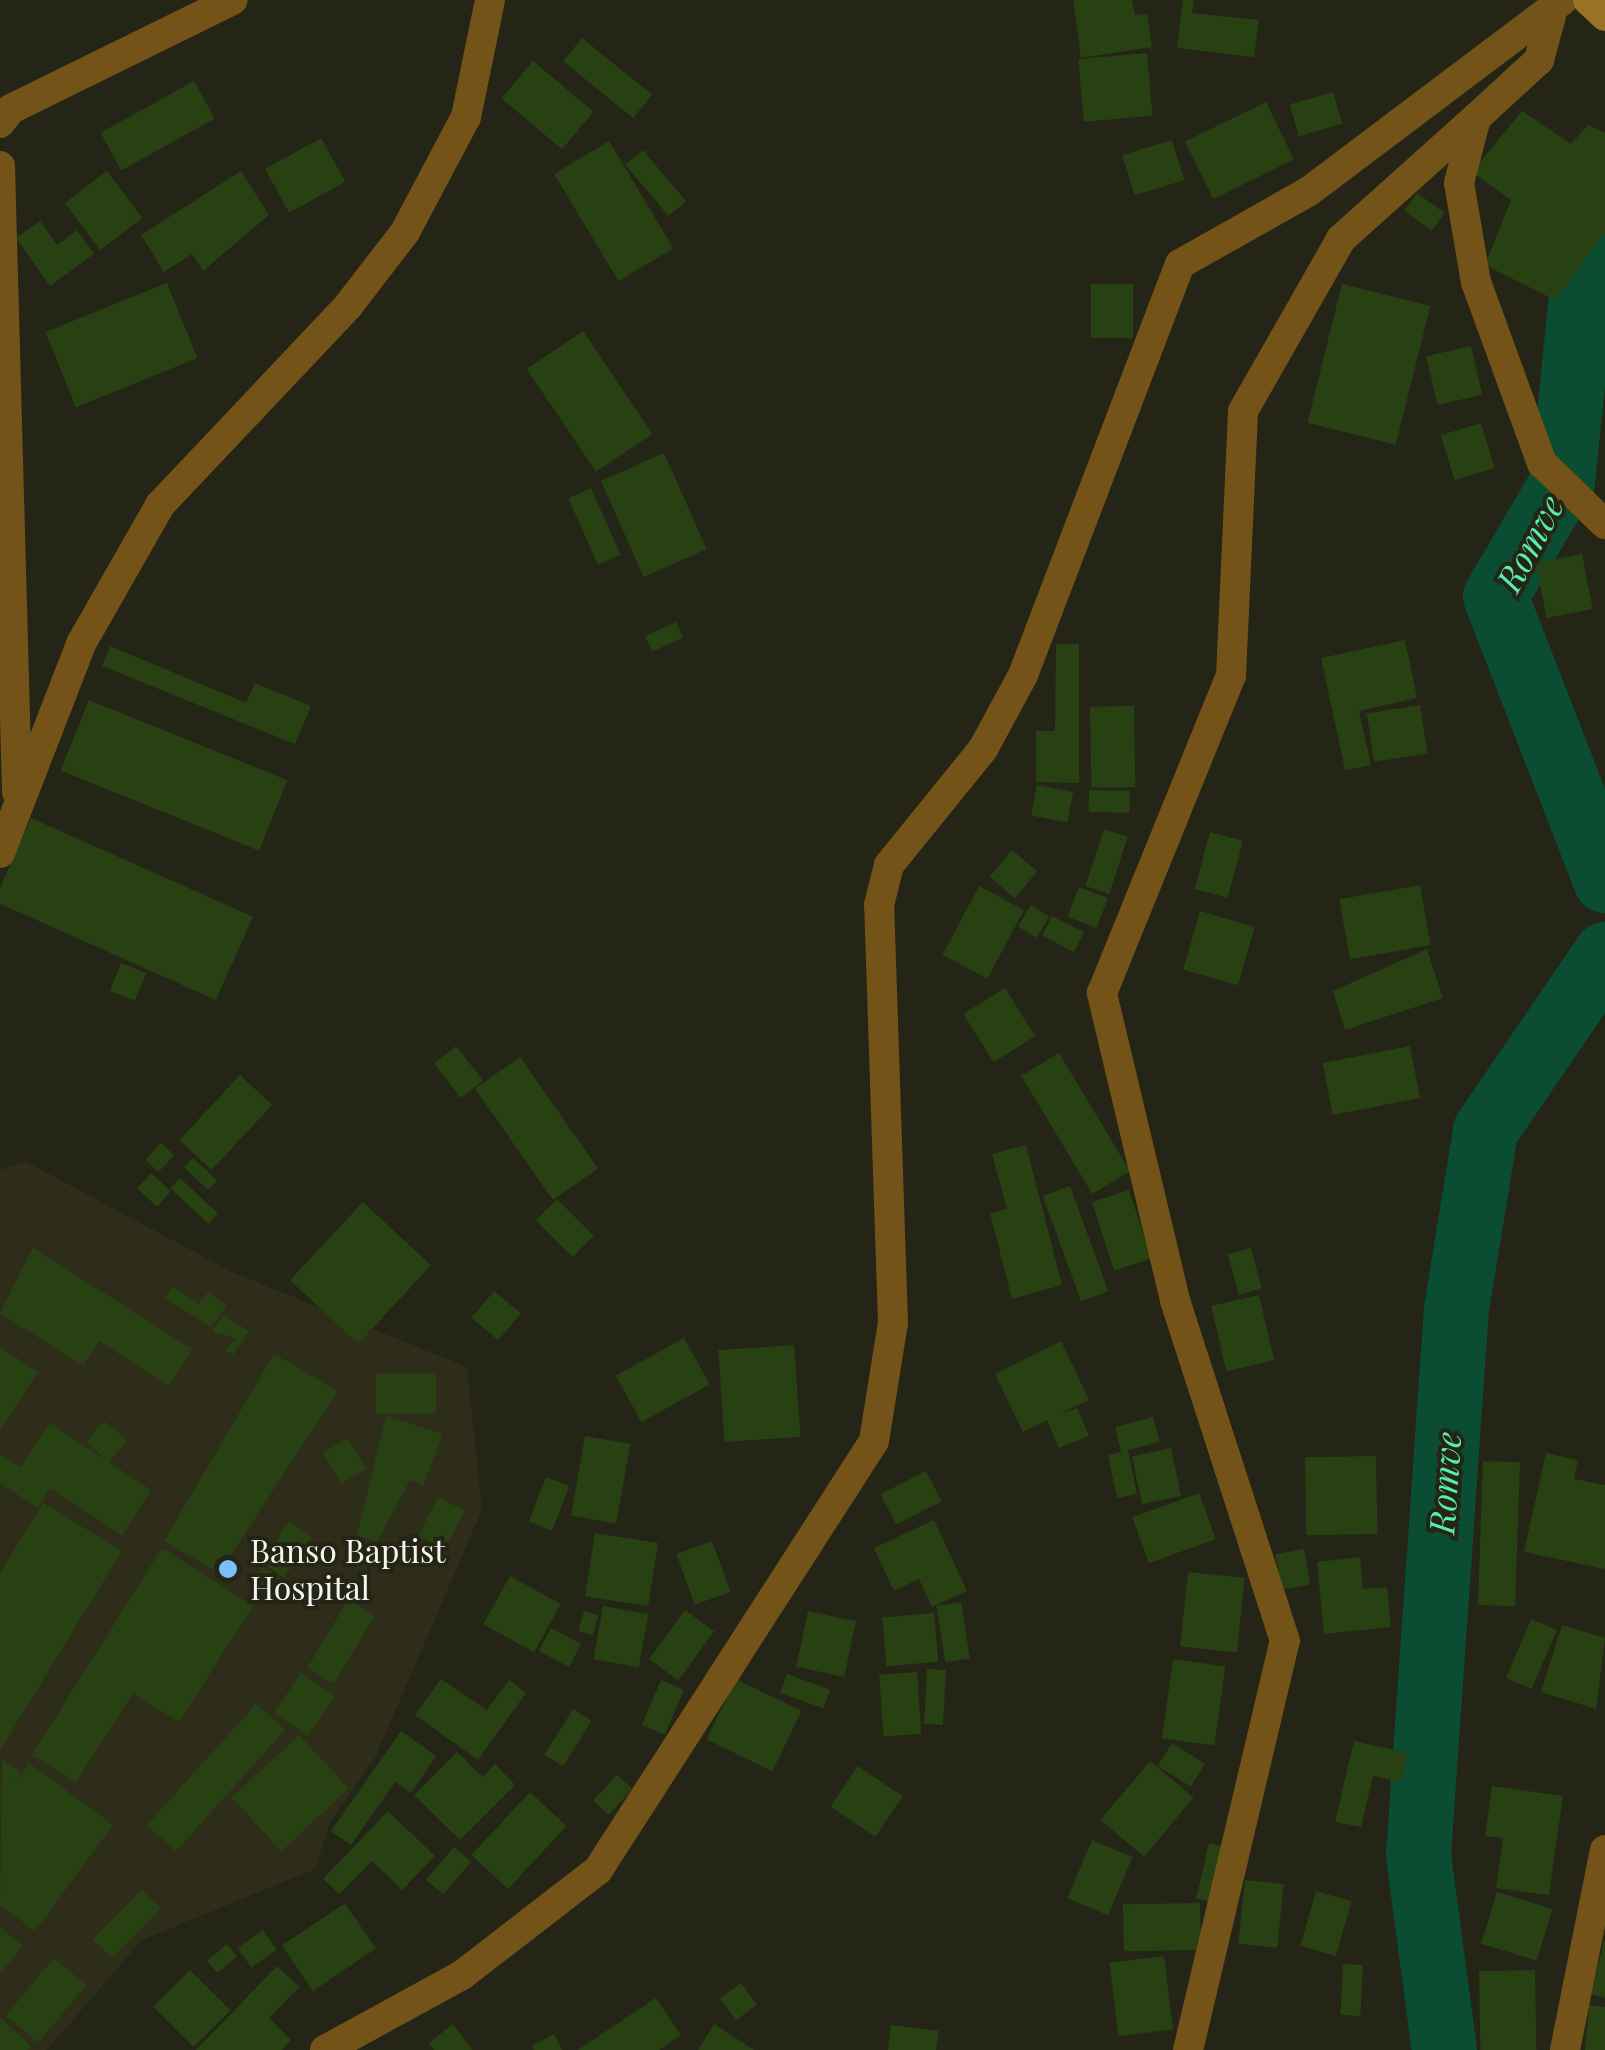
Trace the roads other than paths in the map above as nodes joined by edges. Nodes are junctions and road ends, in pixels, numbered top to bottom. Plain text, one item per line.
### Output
1 (234, 0) edge
2 (490, 0) edge
3 (1588, 0) edge
4 (1557, 8) edge
5 (1605, 16) edge
6 (1476, 118) junction
7 (0, 123) edge
8 (0, 166) edge
9 (1595, 514) edge
10 (18, 806) junction
11 (0, 854) edge
12 (1605, 1850) edge
13 (326, 2050) edge
14 (1188, 2050) edge
15 (1565, 2050) edge

1 - 7 street
2 - 10 street
3 - 5 main road
4 - 6 street
4 - 13 street
6 - 9 street
6 - 14 street
8 - 10 street
10 - 11 street
12 - 15 street

